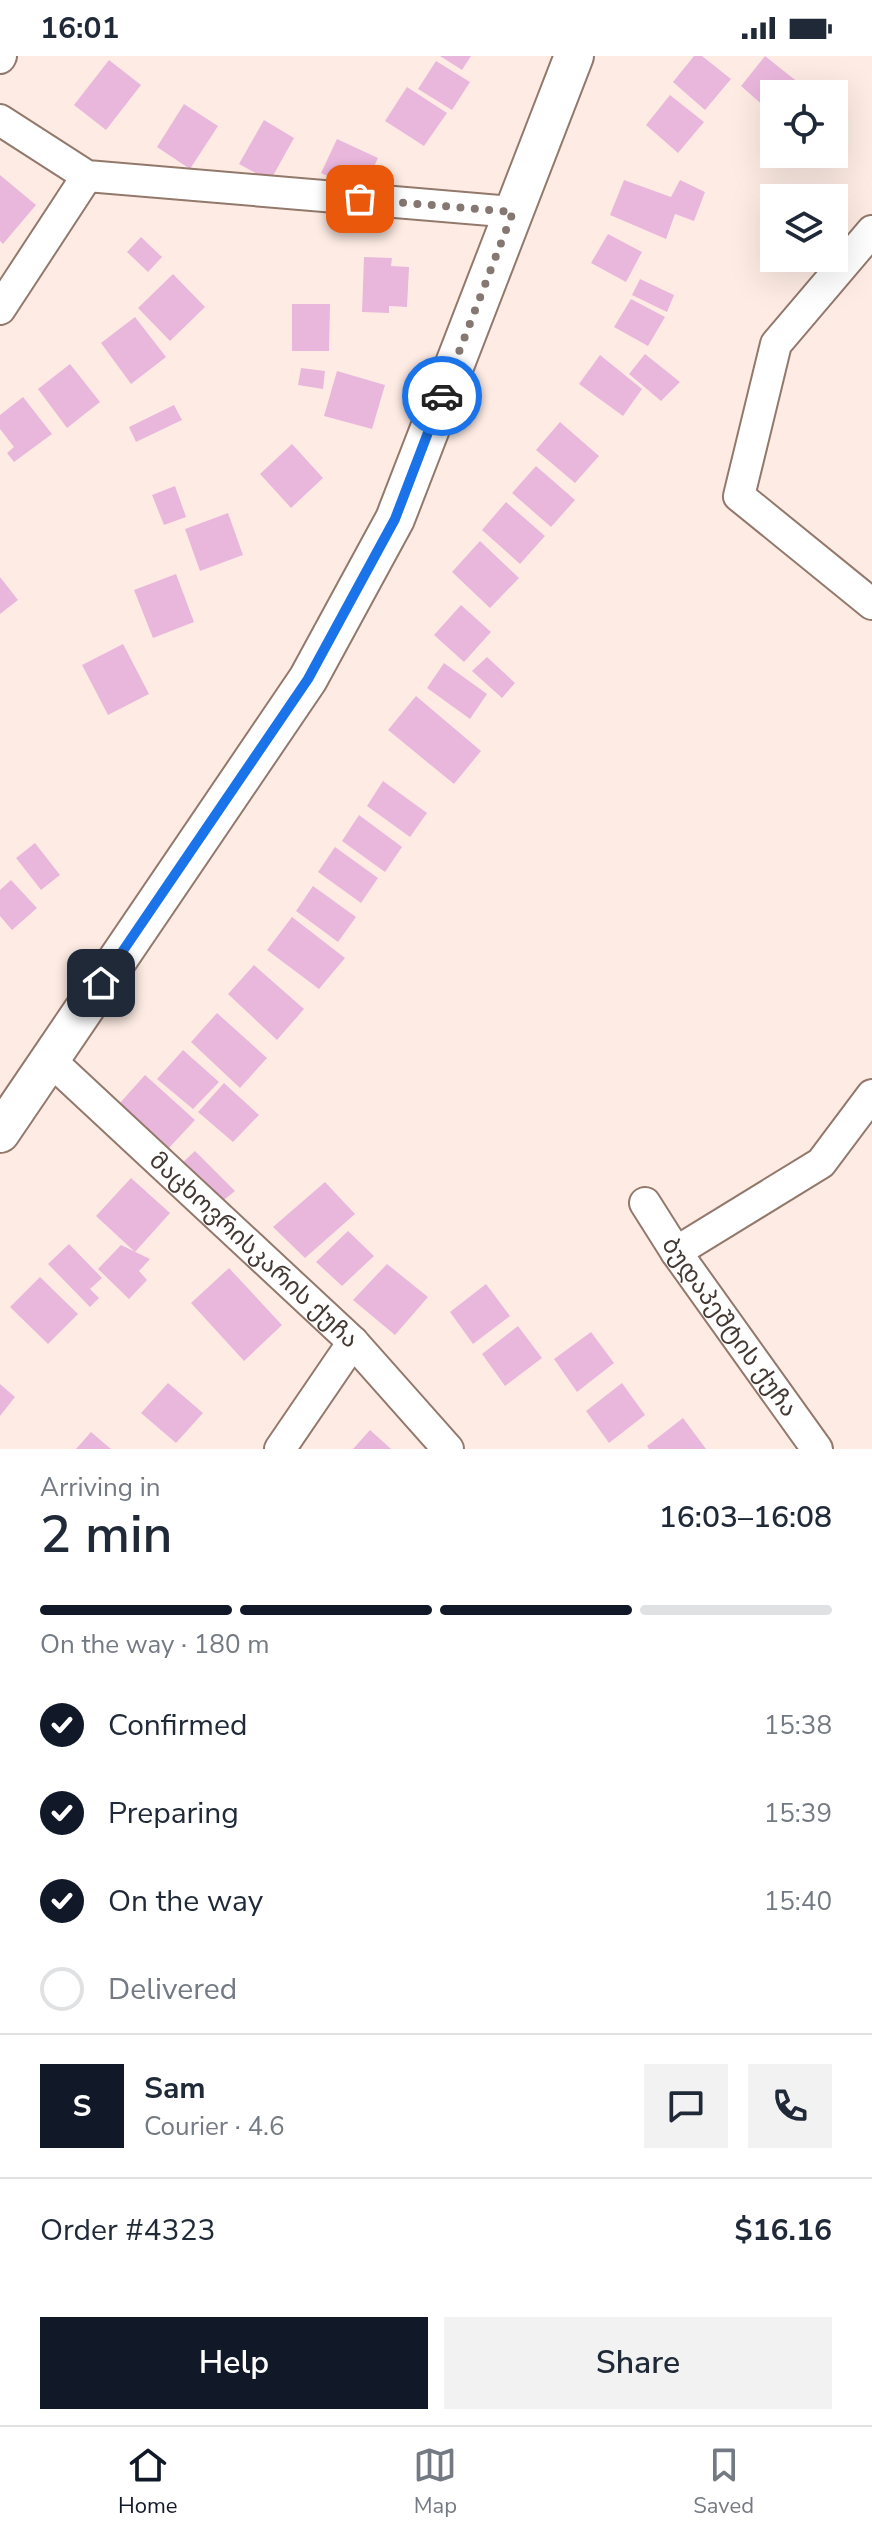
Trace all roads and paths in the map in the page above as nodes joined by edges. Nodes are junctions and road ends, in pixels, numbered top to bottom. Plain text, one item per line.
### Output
1 (574, 56) edge
2 (0, 120) edge
3 (87, 176) junction
4 (513, 212) junction
5 (872, 231) edge
6 (0, 309) edge
7 (872, 604) edge
8 (49, 1059) junction
9 (872, 1095) edge
10 (0, 1133) edge
11 (645, 1203) dead end
12 (676, 1252) junction
13 (353, 1342) junction
14 (280, 1449) edge
15 (448, 1449) edge
16 (817, 1449) edge

1 - 4 main road
2 - 3 street
3 - 4 street
3 - 6 street
4 - 8 main road
5 - 7 street
8 - 10 main road
8 - 13 street, მაცხოვრისკარის ქუჩა
9 - 12 street
11 - 12 street, ბუდაპეშტის ქუჩა
12 - 16 street, ბუდაპეშტის ქუჩა
13 - 14 street
13 - 15 street, მაცხოვრისკარის ქუჩა

